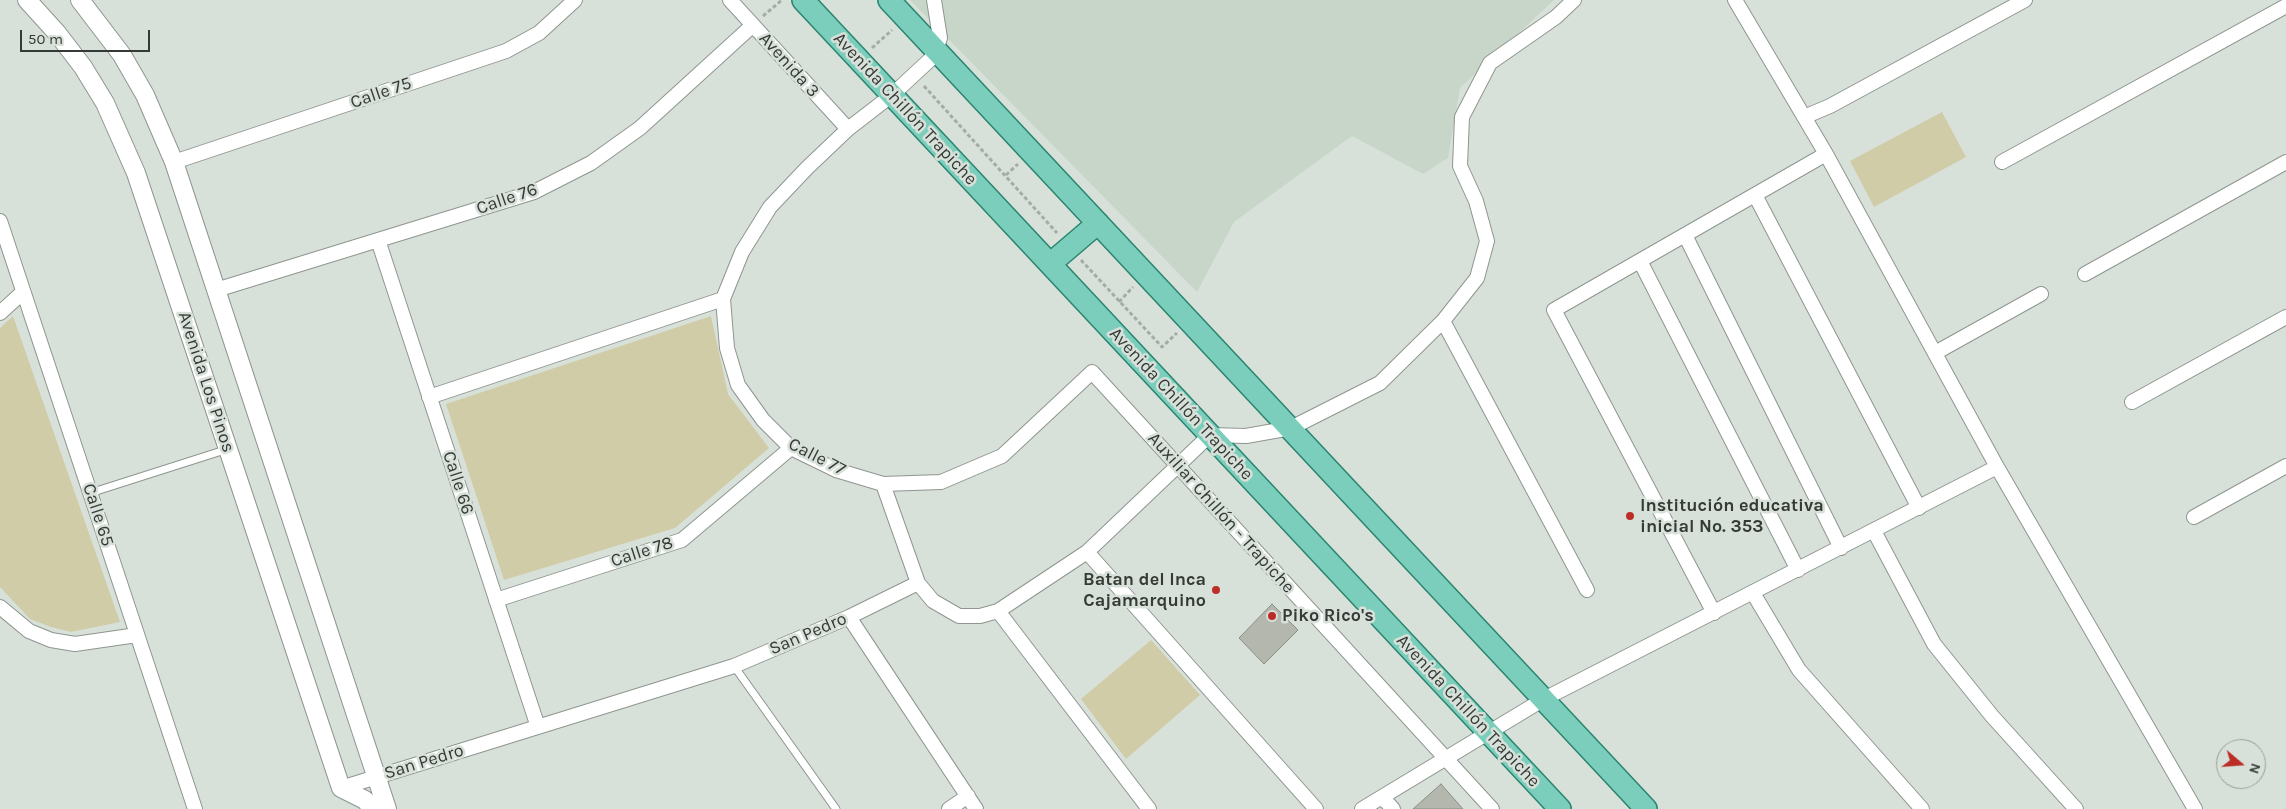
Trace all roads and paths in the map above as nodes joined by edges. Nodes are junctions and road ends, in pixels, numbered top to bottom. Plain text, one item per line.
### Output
1 (27, 0) edge
2 (80, 0) edge
3 (575, 0) edge
4 (730, 0) edge
5 (782, 0) edge
6 (803, 0) edge
7 (889, 0) edge
8 (934, 0) edge
9 (1574, 0) edge
10 (1735, 0) edge
11 (2025, 0) edge
12 (2286, 6) edge
13 (905, 17) junction
14 (753, 25) junction
15 (937, 51) junction
16 (859, 60) junction
17 (914, 75) junction
18 (892, 95) junction
19 (1804, 117) junction
20 (848, 129) junction
21 (1826, 154) junction
22 (174, 162) junction
23 (2002, 162) dead end
24 (2286, 162) edge
25 (1754, 195) junction
26 (0, 222) edge
27 (1098, 223) junction
28 (1685, 234) junction
29 (378, 240) junction
30 (1070, 247) junction
31 (1640, 260) junction
32 (1050, 264) junction
33 (2085, 274) dead end
34 (216, 290) junction
35 (23, 292) junction
36 (2042, 294) dead end
37 (723, 299) junction
38 (0, 313) edge
39 (2286, 317) edge
40 (1190, 320) junction
41 (1443, 321) junction
42 (1935, 353) junction
43 (1092, 372) joint
44 (429, 397) junction
45 (2132, 402) dead end
46 (1291, 428) junction
47 (1210, 435) junction
48 (791, 448) junction
49 (228, 449) junction
50 (1178, 466) junction
51 (2286, 466) edge
52 (1997, 467) junction
53 (883, 484) junction
54 (90, 493) junction
55 (1919, 508) junction
56 (2194, 517) dead end
57 (1874, 531) junction
58 (1841, 548) junction
59 (1088, 552) junction
60 (1798, 570) junction
61 (918, 583) junction
62 (1587, 590) dead end
63 (1753, 593) junction
64 (496, 600) junction
65 (0, 607) edge
66 (998, 611) junction
67 (1714, 613) junction
68 (849, 617) junction
69 (137, 635) junction
70 (734, 666) junction
71 (1544, 699) junction
72 (538, 727) junction
73 (1489, 733) junction
74 (1444, 759) junction
75 (376, 777) junction
76 (341, 788) junction
77 (968, 796) junction
78 (1382, 798) junction
79 (195, 809) edge
80 (373, 809) edge
81 (387, 809) edge
82 (836, 809) edge
83 (949, 809) edge
84 (976, 809) edge
85 (1149, 809) edge
86 (1316, 809) edge
87 (1362, 809) edge
88 (1393, 809) edge
89 (1492, 809) edge
90 (1560, 809) edge
91 (1646, 809) edge
92 (1922, 809) edge
93 (2076, 809) edge
94 (2195, 809) edge

1 - 49 street, Avenida Los Pinos
2 - 22 street
3 - 22 street, Calle 75
4 - 14 street, Avenida 3
5 - 14 path
6 - 16 main road, Avenida Chillón Trapiche
7 - 13 main road
8 - 15 street
9 - 41 street
10 - 19 street
11 - 19 street
12 - 23 street
13 - 15 main road
13 - 16 path
14 - 20 street, Avenida 3
14 - 29 street, Calle 76
15 - 17 street, Calle 77
15 - 27 main road
16 - 18 main road, Avenida Chillón Trapiche
17 - 18 street, Calle 77
17 - 30 path
18 - 20 street, Calle 77
18 - 32 main road, Avenida Chillón Trapiche
19 - 21 street
20 - 37 street, Calle 77
21 - 25 street
21 - 42 street
22 - 34 street
24 - 33 street
25 - 28 street
25 - 55 street
26 - 35 street, Calle 65
27 - 30 main road
27 - 40 main road
28 - 31 street
28 - 58 street
29 - 34 street, Calle 76
29 - 44 street, Calle 66
30 - 32 main road
30 - 40 path
31 - 60 street
31 - 67 street
32 - 47 main road, Avenida Chillón Trapiche
34 - 75 street
35 - 38 street
35 - 54 street, Calle 65
36 - 42 street
37 - 44 street
37 - 48 street, Calle 77
39 - 45 street
40 - 46 main road
41 - 46 street
41 - 62 street
42 - 52 street
43 - 50 street, Auxiliar Chillón - Trapiche
43 - 53 street, Calle 77
44 - 64 street, Calle 66
46 - 47 street
46 - 71 main road
47 - 50 street
47 - 73 main road, Avenida Chillón Trapiche
48 - 53 street, Calle 77
48 - 64 street, Calle 78
49 - 54 lane
49 - 76 street, Avenida Los Pinos
50 - 59 street
50 - 74 street, Auxiliar Chillón - Trapiche
51 - 56 street
52 - 55 street
52 - 94 street
53 - 61 street
54 - 69 street, Calle 65
55 - 57 street
57 - 58 street
57 - 93 street
58 - 60 street
59 - 66 street
59 - 86 street
60 - 63 street
61 - 66 street
61 - 68 street, San Pedro
63 - 67 street
63 - 92 street
64 - 72 street, Calle 66
65 - 69 street
66 - 85 street
67 - 71 street
68 - 70 street, San Pedro
68 - 77 street
69 - 79 street, Calle 65
70 - 72 street, San Pedro
70 - 82 lane
71 - 73 street
71 - 91 main road
72 - 75 street, San Pedro
73 - 74 street
73 - 90 main road, Avenida Chillón Trapiche
74 - 78 street
74 - 89 street, Auxiliar Chillón - Trapiche
75 - 76 street, San Pedro
75 - 81 street
76 - 80 street
77 - 83 street
77 - 84 street
78 - 87 street
78 - 88 street

